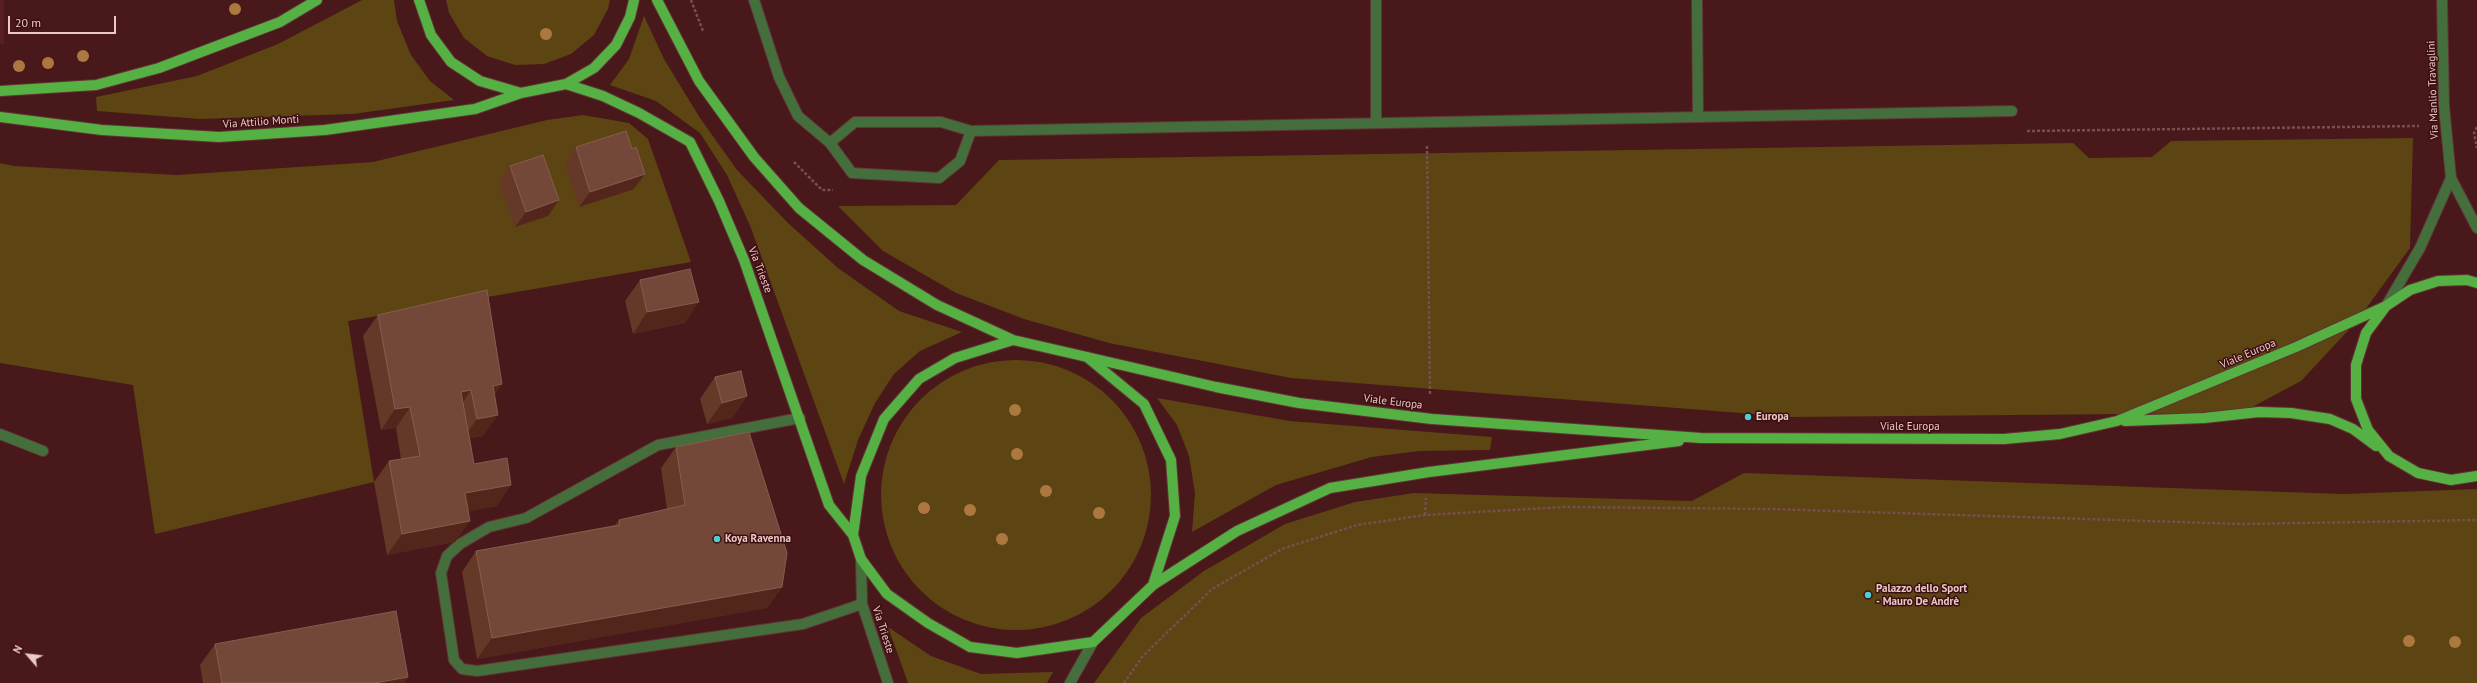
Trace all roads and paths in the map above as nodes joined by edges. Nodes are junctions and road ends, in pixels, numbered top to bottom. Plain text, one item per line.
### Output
1 (317, 0) edge
2 (419, 0) edge
3 (634, 0) edge
4 (657, 0) edge
5 (754, 0) edge
6 (1376, 0) edge
7 (1697, 0) edge
8 (2442, 0) edge
9 (566, 84) junction
10 (0, 91) edge
11 (521, 93) junction
12 (2012, 111) dead end
13 (0, 116) edge
14 (1698, 117) junction
15 (1427, 122) junction
16 (1376, 124) junction
17 (2477, 127) edge
18 (971, 131) junction
19 (830, 143) junction
20 (2477, 148) edge
21 (2451, 178) junction
22 (2477, 228) edge
23 (2477, 282) edge
24 (2386, 306) junction
25 (1013, 340) junction
26 (1087, 357) junction
27 (800, 418) junction
28 (1432, 419) junction
29 (2117, 421) junction
30 (0, 434) edge
31 (1701, 438) junction
32 (43, 451) dead end
33 (2389, 456) junction
34 (1429, 472) junction
35 (2477, 476) edge
36 (1425, 515) junction
37 (2477, 520) edge
38 (853, 535) junction
39 (861, 559) junction
40 (1153, 585) junction
41 (862, 604) junction
42 (1093, 642) junction
43 (888, 683) edge
44 (1070, 683) edge
45 (1124, 683) edge

1 - 10 main road
2 - 11 main road
3 - 9 main road
4 - 25 main road
5 - 19 street
6 - 16 street
7 - 14 street
8 - 21 street, Via Manlio Travaglini
9 - 11 main road, Via Attilio Monti
9 - 27 main road, Via Trieste
11 - 13 main road, Via Attilio Monti
12 - 14 street
14 - 15 street
15 - 16 street
15 - 28 path
16 - 18 street
17 - 20 path
18 - 19 street
18 - 19 street
21 - 22 street, Via Manlio Travaglini
21 - 24 street, Via Manlio Travaglini
23 - 24 main road
24 - 29 main road, Viale Europa
24 - 33 main road
25 - 26 main road, Viale Europa
25 - 38 main road
26 - 28 main road, Viale Europa
26 - 40 main road
27 - 38 main road, Via Trieste
27 - 41 street
28 - 31 main road, Viale Europa
29 - 31 main road, Viale Europa
29 - 33 main road, Viale Europa
30 - 32 street
31 - 34 main road, Viale Europa
33 - 35 main road
34 - 36 path
34 - 40 main road, Viale Europa
36 - 37 path
36 - 45 path
38 - 39 main road
39 - 41 street, Via Trieste
39 - 42 main road
40 - 42 main road, Viale Europa
41 - 43 street, Via Trieste
42 - 44 street

